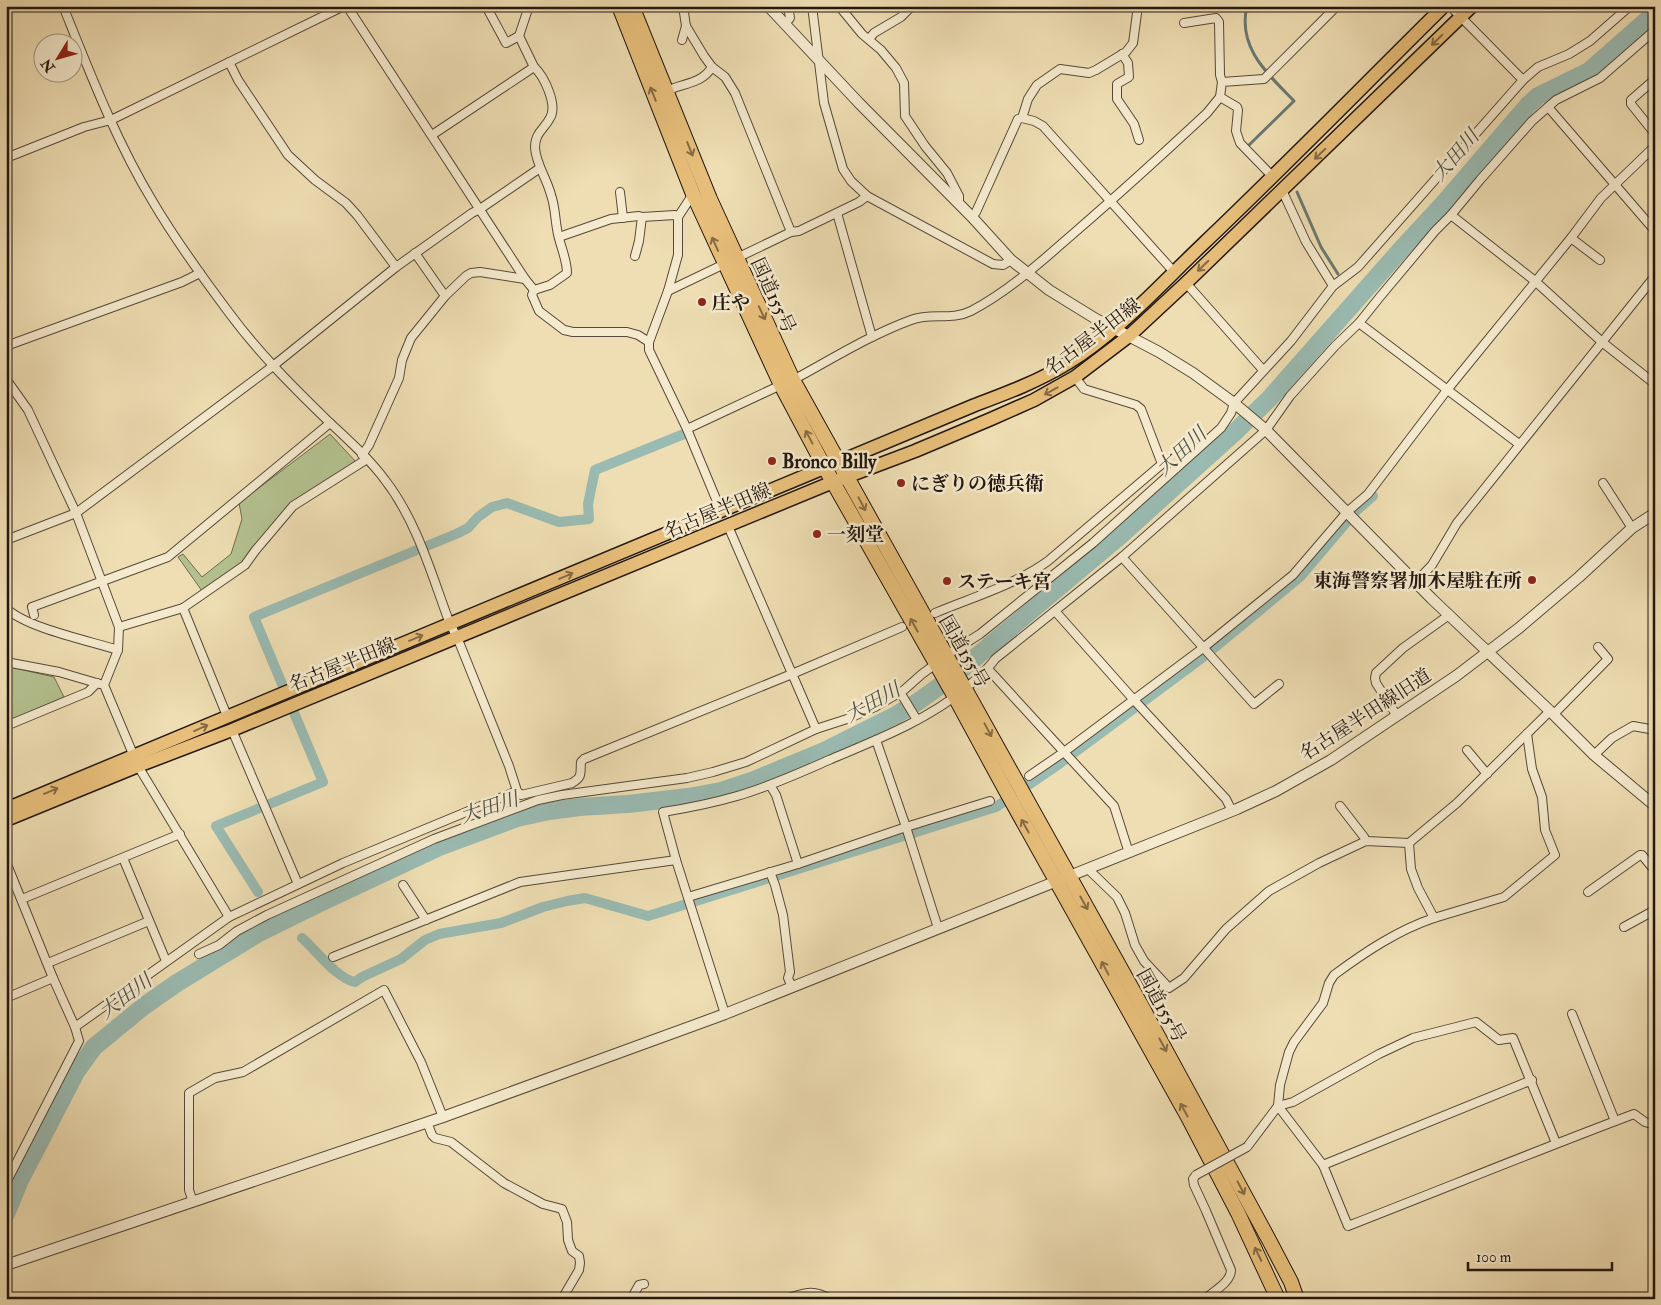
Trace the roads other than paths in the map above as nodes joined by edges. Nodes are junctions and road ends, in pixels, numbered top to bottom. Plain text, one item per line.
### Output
1 (63, 6) edge
2 (346, 6) edge
3 (486, 6) edge
4 (529, 6) edge
5 (619, 6) edge
6 (632, 6) edge
7 (683, 6) edge
8 (768, 6) edge
9 (788, 6) edge
10 (812, 6) edge
11 (839, 6) edge
12 (912, 6) edge
13 (1138, 6) edge
14 (1338, 6) edge
15 (1444, 6) edge
16 (1450, 6) edge
17 (1472, 6) edge
18 (1630, 6) edge
19 (1462, 16) junction
20 (1184, 22) dead end
21 (785, 24) junction
22 (686, 26) junction
23 (1655, 30) edge
24 (518, 36) junction
25 (869, 39) junction
26 (682, 40) dead end
27 (1122, 54) junction
28 (819, 61) junction
29 (229, 62) junction
30 (534, 66) junction
31 (712, 67) junction
32 (1655, 79) edge
33 (1522, 80) junction
34 (1222, 82) junction
35 (666, 90) junction
36 (1220, 97) junction
37 (1548, 107) junction
38 (1022, 118) junction
39 (111, 120) junction
40 (1655, 134) edge
41 (432, 135) junction
42 (1140, 140) dead end
43 (1655, 146) edge
44 (6, 158) edge
45 (540, 168) junction
46 (1273, 177) junction
47 (1615, 184) junction
48 (1282, 190) junction
49 (620, 192) dead end
50 (693, 194) junction
51 (867, 196) junction
52 (1110, 201) junction
53 (957, 202) junction
54 (480, 209) junction
55 (837, 213) junction
56 (1451, 216) junction
57 (642, 217) junction
58 (678, 217) junction
59 (972, 217) junction
60 (623, 218) junction
61 (1655, 231) edge
62 (791, 232) junction
63 (559, 237) junction
64 (1571, 238) junction
65 (415, 253) junction
66 (635, 256) dead end
67 (730, 260) junction
68 (1011, 260) junction
69 (1600, 260) dead end
70 (396, 266) junction
71 (1174, 272) junction
72 (200, 273) junction
73 (1027, 274) junction
74 (1655, 276) edge
75 (525, 279) junction
76 (1534, 281) junction
77 (1186, 283) junction
78 (1333, 286) junction
79 (534, 290) junction
80 (668, 291) junction
81 (445, 296) junction
82 (1359, 323) junction
83 (1115, 328) junction
84 (1129, 336) junction
85 (872, 337) junction
86 (649, 342) junction
87 (1602, 342) junction
88 (6, 346) edge
89 (273, 366) junction
90 (1263, 370) junction
91 (1655, 373) edge
92 (1075, 377) junction
93 (6, 379) edge
94 (787, 382) junction
95 (1651, 382) edge
96 (1447, 390) junction
97 (1234, 402) junction
98 (330, 423) junction
99 (1263, 428) junction
100 (687, 429) junction
101 (1519, 444) junction
102 (364, 457) junction
103 (839, 461) junction
104 (825, 468) junction
105 (847, 477) junction
106 (833, 482) junction
107 (1603, 483) dead end
108 (721, 511) junction
109 (1346, 512) junction
110 (1655, 512) edge
111 (76, 513) junction
112 (728, 526) junction
113 (1632, 528) junction
114 (6, 540) edge
115 (1122, 557) junction
116 (102, 582) junction
117 (1415, 583) junction
118 (6, 608) edge
119 (183, 608) junction
120 (1055, 611) junction
121 (935, 613) dead end
122 (34, 615) dead end
123 (1449, 615) junction
124 (450, 624) junction
125 (119, 627) junction
126 (902, 627) dead end
127 (457, 637) junction
128 (1598, 647) dead end
129 (1203, 648) junction
130 (118, 650) junction
131 (1487, 652) junction
132 (6, 662) edge
133 (942, 662) junction
134 (988, 669) junction
135 (792, 674) junction
136 (101, 684) junction
137 (1279, 684) dead end
138 (962, 691) junction
139 (904, 696) dead end
140 (1134, 700) junction
141 (1552, 713) junction
142 (227, 716) junction
143 (1397, 716) junction
144 (916, 719) junction
145 (6, 726) edge
146 (816, 729) junction
147 (232, 730) junction
148 (1655, 730) edge
149 (1527, 734) junction
150 (876, 740) junction
151 (1467, 750) dead end
152 (1064, 752) junction
153 (1594, 754) junction
154 (135, 761) junction
155 (1487, 774) junction
156 (1029, 776) dead end
157 (770, 785) junction
158 (517, 791) junction
159 (990, 801) dead end
160 (1340, 806) dead end
161 (1655, 806) edge
162 (6, 809) edge
163 (1232, 811) junction
164 (6, 820) edge
165 (906, 827) junction
166 (180, 834) junction
167 (1366, 841) junction
168 (1409, 843) junction
169 (1129, 853) junction
170 (123, 858) junction
171 (676, 860) junction
172 (798, 864) junction
173 (7, 865) edge
174 (1088, 869) junction
175 (1655, 870) edge
176 (770, 872) junction
177 (1063, 879) junction
178 (298, 884) junction
179 (403, 885) dead end
180 (1588, 892) dead end
181 (688, 897) junction
182 (22, 899) junction
183 (1655, 910) edge
184 (230, 917) junction
185 (1434, 918) junction
186 (426, 920) junction
187 (149, 921) junction
188 (938, 928) junction
189 (1624, 928) dead end
190 (199, 954) dead end
191 (333, 957) dead end
192 (166, 961) junction
193 (48, 963) junction
194 (54, 978) junction
195 (792, 987) junction
196 (6, 998) edge
197 (725, 1014) junction
198 (1572, 1014) dead end
199 (75, 1027) junction
200 (1532, 1080) junction
201 (1278, 1106) junction
202 (443, 1117) junction
203 (1615, 1121) junction
204 (427, 1122) junction
205 (1655, 1125) edge
206 (1556, 1143) junction
207 (1323, 1165) junction
208 (6, 1183) edge
209 (193, 1202) junction
210 (6, 1265) edge
211 (644, 1284) dead end
212 (562, 1299) edge
213 (635, 1299) edge
214 (784, 1299) edge
215 (830, 1299) edge
216 (1205, 1299) edge
217 (1278, 1299) edge
218 (1297, 1299) edge

1 - 39 street
2 - 29 street
2 - 41 street
3 - 24 street
4 - 24 street
50 -> 5 highway, 国道155号
6 - 35 highway, 国道155号
7 - 22 street
8 - 21 street
9 - 21 street
10 - 28 street
11 - 25 street
12 - 25 street
13 - 27 street
14 - 34 street
15 - 46 main road, 名古屋半田線
16 - 19 street
17 - 19 main road, 名古屋半田線
18 - 33 street
19 - 33 street
19 -> 48 main road, 名古屋半田線
20 - 34 street
21 - 28 street
22 - 26 street
22 - 31 street
23 - 37 street
24 - 30 street
25 - 53 street
27 - 38 street
27 - 42 street
28 - 51 street
28 - 53 street
29 - 39 street
29 - 70 street
30 - 41 street
30 - 45 street
31 - 35 street
31 - 62 street
32 - 40 street
33 - 78 street
34 - 36 street
35 -> 67 highway, 国道155号
36 - 46 street
36 - 52 street
37 - 47 street
37 - 56 street
38 - 52 street
38 - 59 street
39 - 44 street
39 - 72 street
41 - 54 street
43 - 47 street
45 - 54 street
45 - 63 street
46 - 71 main road, 名古屋半田線
47 - 61 street
47 - 64 street
48 -> 77 main road, 名古屋半田線
48 - 78 street
49 - 60 street
50 - 58 street
67 -> 50 highway, 国道155号
51 - 55 street
51 - 68 street
52 - 71 street
52 - 73 street
53 - 59 street
54 - 65 street
54 - 75 street
55 - 62 street
55 - 85 street
56 - 76 street
56 - 82 street
57 - 58 street
57 - 60 street
57 - 66 street
58 - 80 street
59 - 68 street
60 - 63 street
62 - 67 street
63 - 79 street
64 - 69 street
64 - 76 street
65 - 70 street
65 - 81 street
67 - 80 street
67 - 94 highway, 国道155号
68 - 73 street
70 - 89 street
71 - 83 main road, 名古屋半田線
72 - 88 street
72 - 89 street
73 - 83 street
73 - 85 street
74 - 87 street
75 - 79 street
75 - 81 street
76 - 87 street
76 - 96 street
77 - 84 main road, 名古屋半田線
77 - 90 street
78 - 90 street
79 - 86 street
80 - 86 street
81 - 102 street
82 - 96 street
82 - 99 street
83 - 84 street
83 - 103 main road, 名古屋半田線
84 - 92 main road, 名古屋半田線
84 - 97 street
85 - 94 street
86 - 100 street
87 - 95 street
87 - 101 street
89 - 98 street
89 - 111 street
90 - 97 street
91 - 95 street
92 -> 105 main road, 名古屋半田線
92 - 121 street
93 - 111 street
94 - 100 street
94 - 103 highway, 国道155号
104 -> 94 highway, 国道155号
96 - 101 street
96 - 109 street
97 - 99 street
97 - 133 street
98 - 102 street
98 - 116 street
99 - 109 street
99 - 115 street
100 - 108 street
101 - 117 street
102 - 119 street
102 - 124 street
103 - 104 main road, 名古屋半田線
103 - 105 highway, 国道155号
104 - 106 highway, 国道155号
104 - 108 main road, 名古屋半田線
105 - 106 main road, 名古屋半田線
105 -> 133 highway, 国道155号
106 - 112 main road, 名古屋半田線
133 -> 106 highway, 国道155号
107 - 113 street
124 -> 108 main road, 名古屋半田線
109 - 117 street
109 - 129 street
110 - 113 street, 名古屋半田線旧道
111 - 114 street
111 - 116 street
112 - 127 main road, 名古屋半田線
112 - 135 street
113 - 131 street, 名古屋半田線旧道
115 - 120 street
115 - 129 street
116 - 122 street
116 - 125 street
117 - 123 street
118 - 130 street
119 - 125 street
119 - 142 street
120 - 134 street
120 - 140 street
123 - 131 street
123 - 143 street
124 - 127 street
142 -> 124 main road, 名古屋半田線
125 - 130 street
126 - 135 street
127 - 147 main road, 名古屋半田線
127 - 158 street
128 - 141 street
129 - 137 street
129 - 140 street
130 - 136 street
131 - 141 street
131 - 143 street, 名古屋半田線旧道
132 - 136 street
133 - 138 highway, 国道155号
133 - 146 street
134 - 138 street
134 - 152 street
135 - 146 street
135 - 158 street
136 - 145 street
136 - 154 street
138 - 144 street
138 - 177 highway, 国道155号
139 - 144 street
140 - 152 street
140 - 163 street
141 - 149 street
141 - 153 street
154 -> 142 main road, 名古屋半田線
143 - 163 street, 名古屋半田線旧道
144 - 150 street
146 - 190 street
147 - 154 main road, 名古屋半田線
147 - 178 street
148 - 153 street
149 - 155 street
149 - 185 street
150 - 157 street
150 - 165 street
151 - 155 street
152 - 156 street
152 - 169 street
153 - 161 street
162 -> 154 main road, 名古屋半田線
154 - 164 main road, 名古屋半田線
154 - 166 street
155 - 168 street
157 - 171 street
157 - 172 street
158 - 178 street
159 - 165 street
160 - 167 street
163 - 169 street, 名古屋半田線旧道
165 - 172 street
165 - 188 street
166 - 170 street
166 - 184 street
167 - 168 street
167 - 174 street
168 - 185 street
169 - 174 street, 名古屋半田線旧道
170 - 182 street
170 - 187 street
171 - 181 street
171 - 186 street
172 - 176 street
173 - 182 street
174 - 177 street, 名古屋半田線旧道
175 - 180 street
176 - 181 street
176 - 195 street
177 - 188 street, 名古屋半田線旧道
217 -> 177 highway, 国道155号
177 -> 218 highway, 国道155号
178 - 184 street
179 - 186 street
181 - 197 street
182 - 193 street
183 - 189 street
184 - 192 street
185 - 201 street
186 - 191 street
187 - 192 street
187 - 193 street
188 - 195 street, 名古屋半田線旧道
192 - 199 street
193 - 194 street
194 - 196 street
194 - 199 street
195 - 197 street, 名古屋半田線旧道
197 - 202 street, 名古屋半田線旧道
198 - 203 street
199 - 208 street
200 - 201 street
200 - 206 street
200 - 207 street
201 - 207 street
201 - 216 street, bridge
202 - 204 street, 名古屋半田線旧道
202 - 209 street
203 - 205 street
203 - 206 street
204 - 209 street, 名古屋半田線旧道
204 - 212 street
206 - 207 street
209 - 210 street, 名古屋半田線旧道
211 - 213 street
214 - 215 street

